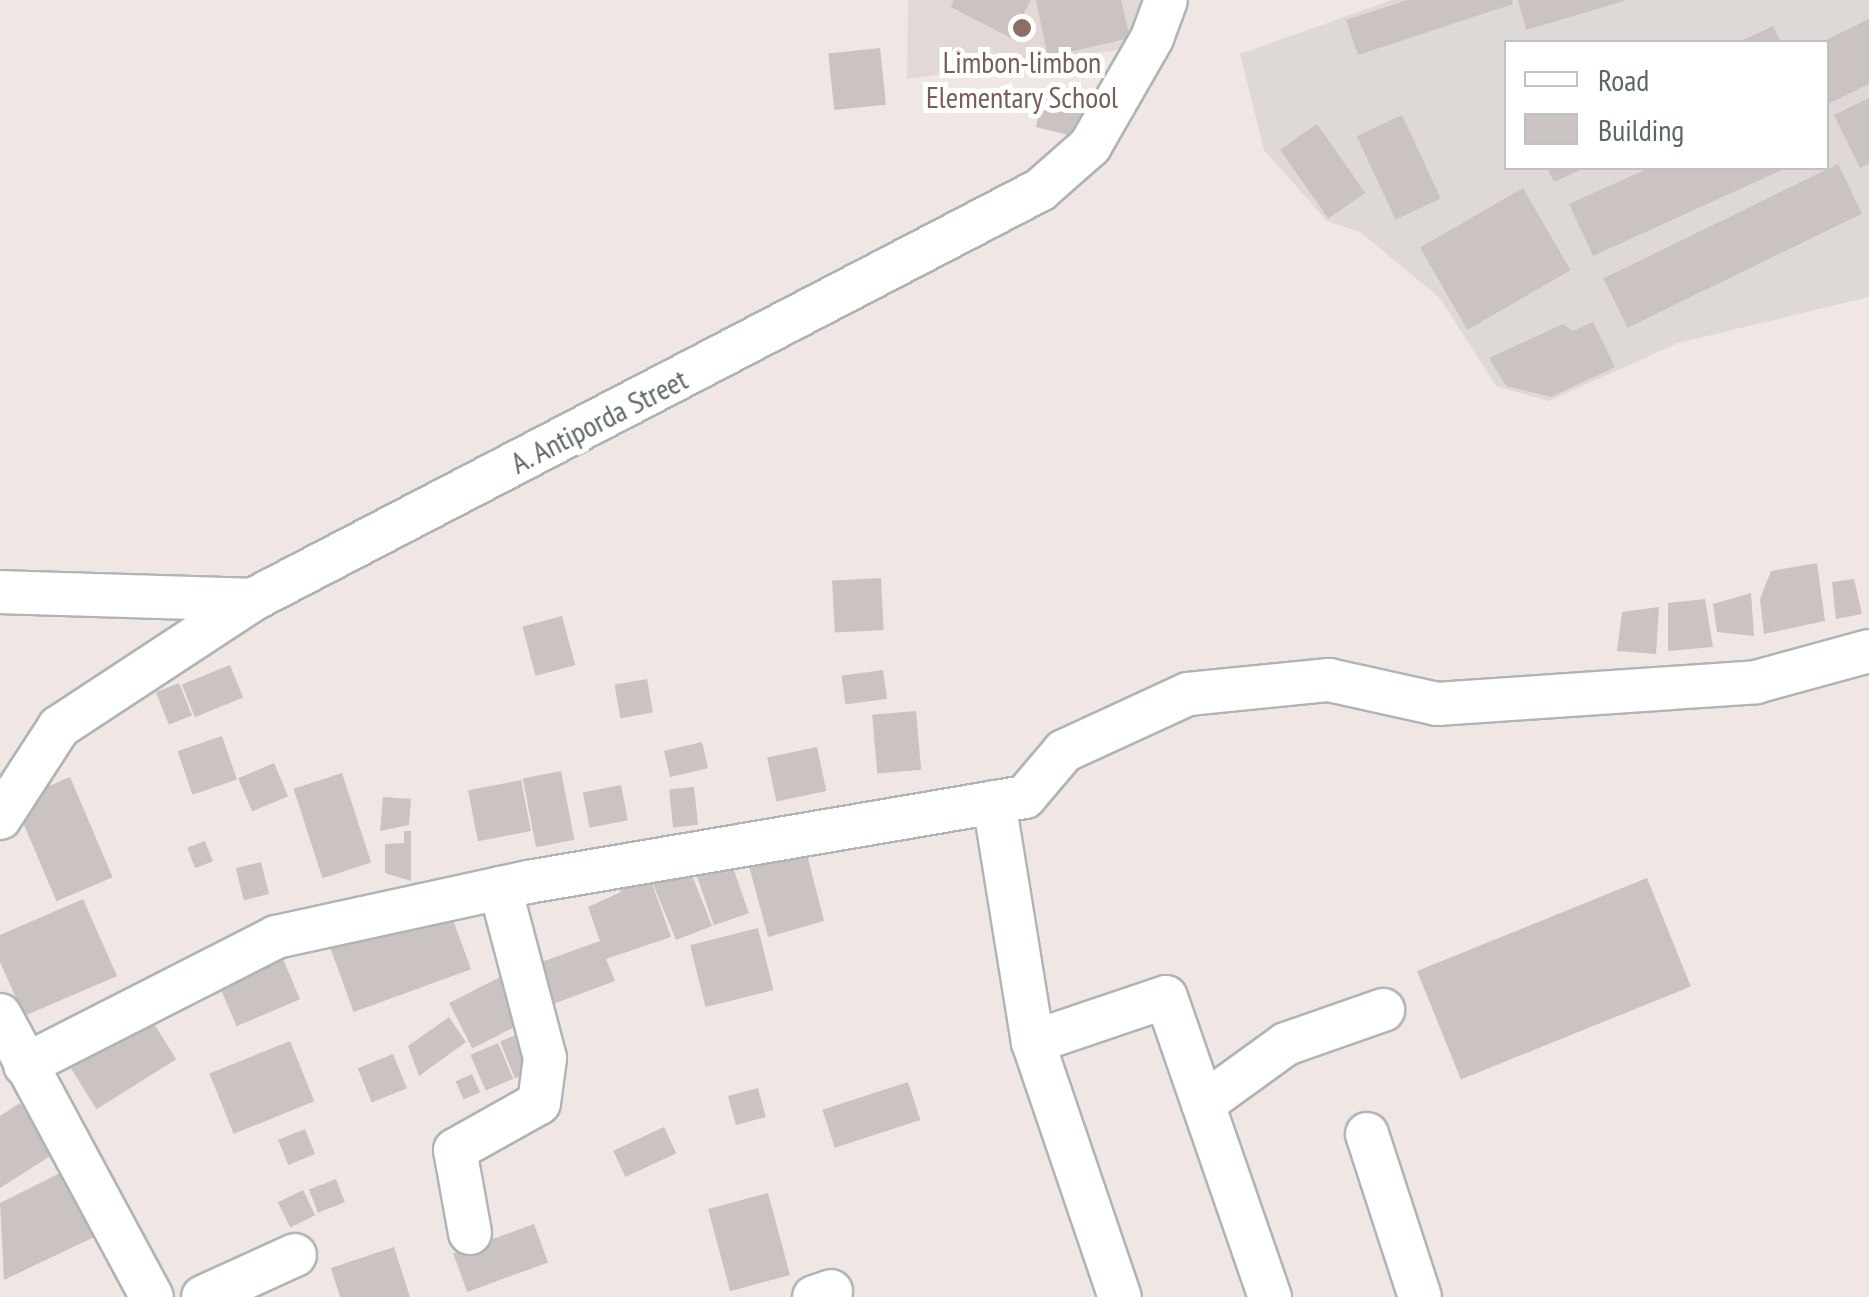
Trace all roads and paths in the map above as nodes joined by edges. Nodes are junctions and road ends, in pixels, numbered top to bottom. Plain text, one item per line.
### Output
1 (1166, 0) edge
2 (0, 592) edge
3 (252, 600) junction
4 (1869, 651) edge
5 (994, 802) junction
6 (0, 818) edge
7 (500, 888) junction
8 (1383, 1010) dead end
9 (0, 1015) edge
10 (1033, 1042) junction
11 (25, 1065) junction
12 (1203, 1104) junction
13 (1367, 1134) dead end
14 (470, 1233) dead end
15 (295, 1255) dead end
16 (152, 1297) edge
17 (203, 1297) edge
18 (1120, 1297) edge
19 (1270, 1297) edge
20 (1420, 1297) edge

1 - 3 street, A. Antiporda Street
2 - 3 street
3 - 6 street, A. Antiporda Street
4 - 5 street
5 - 7 street
5 - 10 street
7 - 11 street
7 - 14 street
8 - 12 street
9 - 11 street
10 - 12 street
10 - 18 street
11 - 16 street
12 - 19 street
13 - 20 street
15 - 17 street

